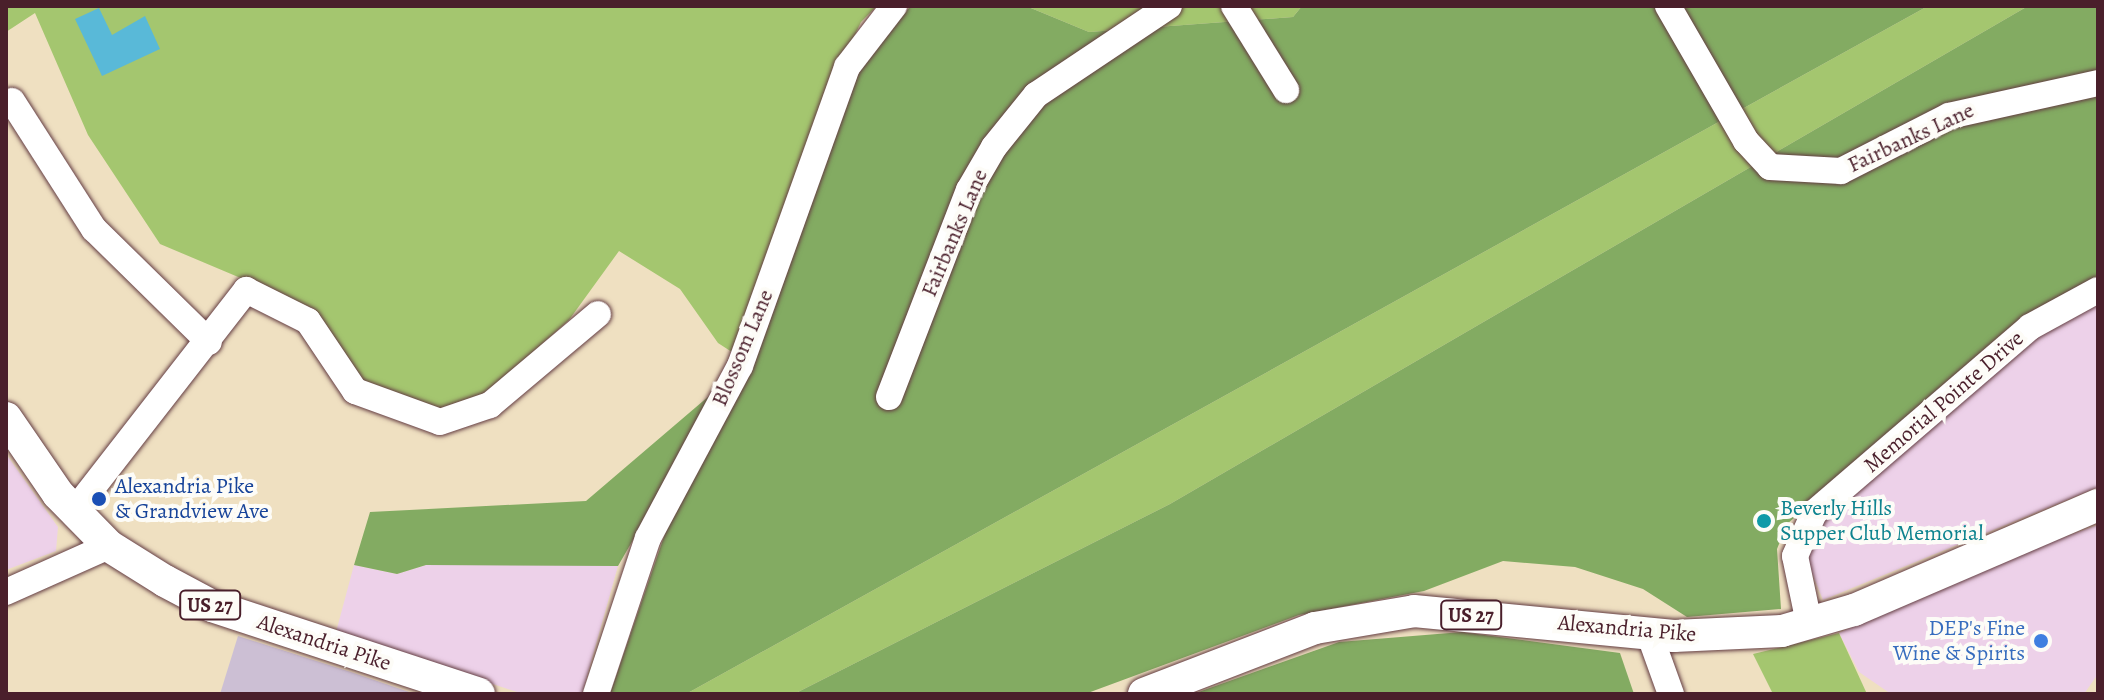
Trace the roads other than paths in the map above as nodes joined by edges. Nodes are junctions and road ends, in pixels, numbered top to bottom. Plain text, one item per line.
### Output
1 (894, 6) edge
2 (1169, 6) edge
3 (1234, 6) edge
4 (1668, 6) edge
5 (2098, 83) edge
6 (1286, 90) dead end
7 (12, 101) dead end
8 (2098, 290) edge
9 (598, 314) dead end
10 (209, 342) junction
11 (889, 397) dead end
12 (6, 418) edge
13 (2098, 505) edge
14 (75, 510) junction
15 (109, 546) junction
16 (6, 592) edge
17 (1809, 623) junction
18 (1649, 633) junction
19 (479, 694) edge
20 (596, 694) edge
21 (1144, 694) edge
22 (1671, 694) edge

1 - 20 street, Blossom Lane
2 - 11 street, Fairbanks Lane
3 - 6 street
4 - 5 street, Fairbanks Lane
7 - 10 street
8 - 17 street, Memorial Pointe Drive
9 - 10 street
10 - 14 street
12 - 14 main road, Alexandria Pike / US 27
13 - 17 main road, Alexandria Pike / US 27
14 - 15 main road, Alexandria Pike / US 27
15 - 16 street
15 - 19 main road, Alexandria Pike / US 27
17 - 18 main road, Alexandria Pike / US 27
18 - 21 main road, Alexandria Pike / US 27
18 - 22 street

